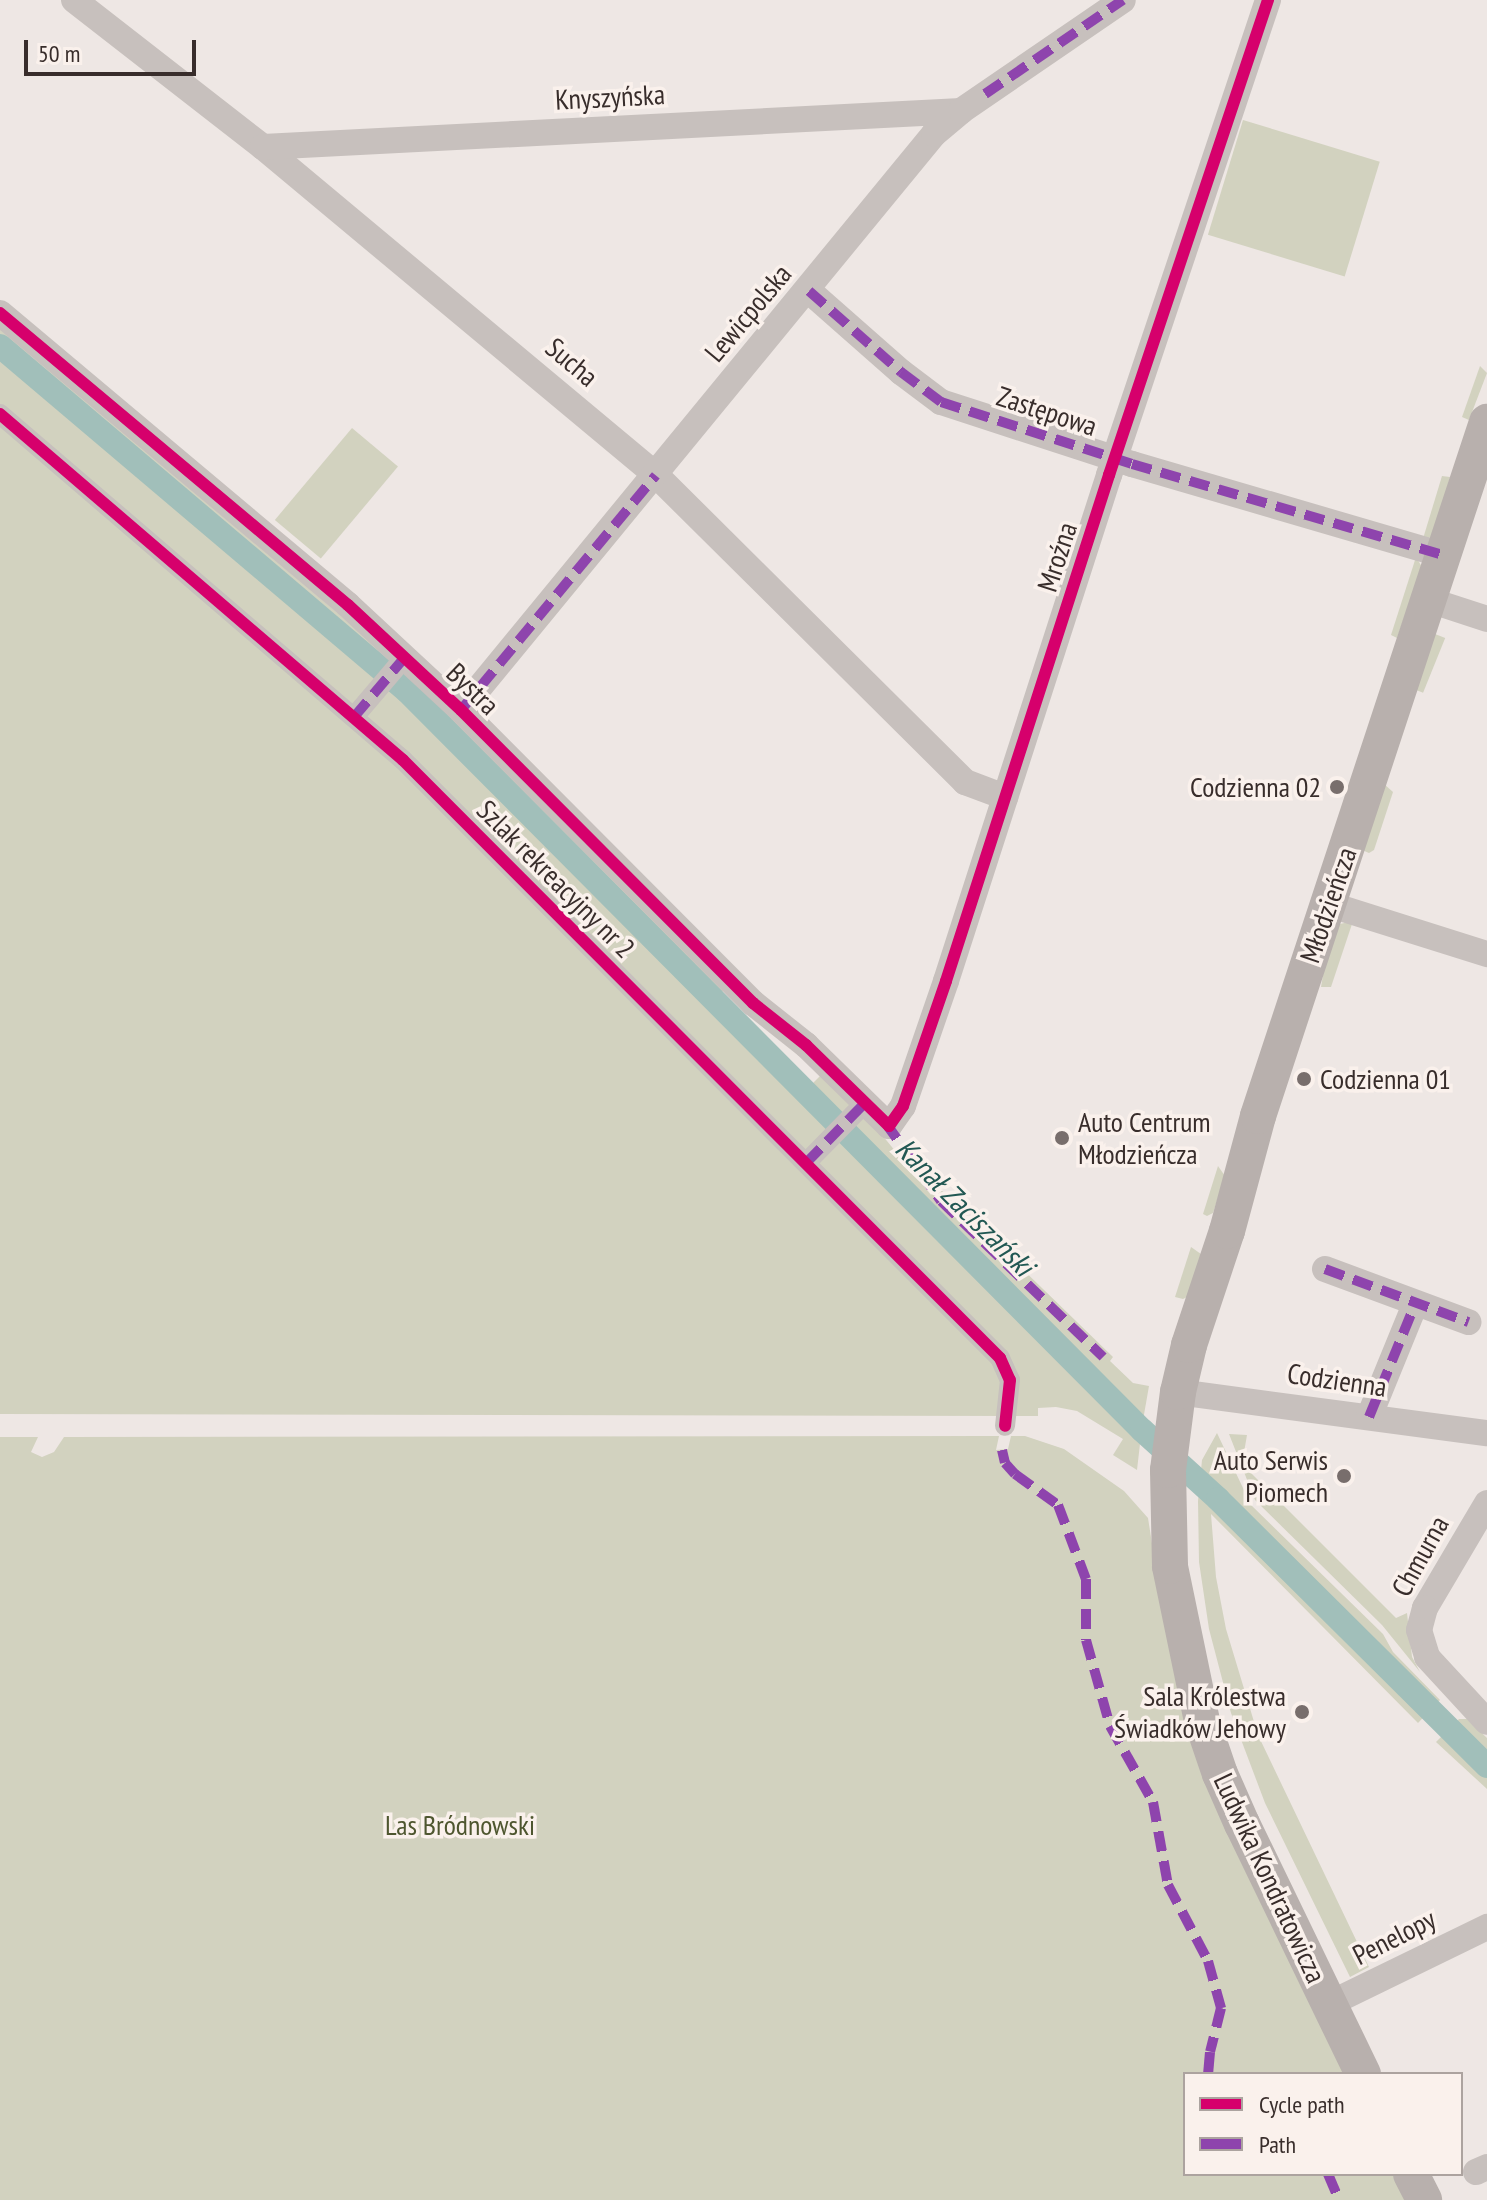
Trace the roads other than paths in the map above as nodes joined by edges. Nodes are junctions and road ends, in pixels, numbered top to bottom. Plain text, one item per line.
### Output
1 (74, 0) edge
2 (1123, 0) edge
3 (1268, 0) edge
4 (961, 111) junction
5 (263, 147) junction
6 (809, 291) junction
7 (0, 313) edge
8 (0, 414) edge
9 (1487, 422) edge
10 (1115, 458) junction
11 (656, 475) junction
12 (1443, 555) junction
13 (1429, 600) junction
14 (1487, 619) edge
15 (400, 662) junction
16 (461, 710) junction
17 (354, 717) junction
18 (1005, 797) junction
19 (1328, 904) junction
20 (1487, 954) edge
21 (858, 1110) junction
22 (889, 1126) joint
23 (806, 1163) junction
24 (1325, 1269) dead end
25 (1415, 1304) junction
26 (1468, 1322) dead end
27 (1175, 1408) junction
28 (1369, 1417) junction
29 (1005, 1426) dead end
30 (1487, 1433) edge
31 (1487, 1503) edge
32 (1487, 1722) edge
33 (1487, 1927) edge
34 (1329, 2004) junction
35 (1362, 2072) edge
36 (1412, 2176) edge
37 (1424, 2200) edge

1 - 5 street, Sucha
2 - 4 street, Lewicpolska
3 - 10 street, Mroźna
4 - 5 street, Knyszyńska
4 - 6 street, Lewicpolska
5 - 11 street, Sucha
6 - 10 street, Zastępowa
6 - 11 street, Lewicpolska
7 - 15 street, Bystra
8 - 17 street, Szlak rekreacyjny nr 2
9 - 12 main road, Młodzieńcza
10 - 12 street, Zastępowa
10 - 18 street, Mroźna
11 - 16 street, Lewicpolska
11 - 18 street, Sucha
12 - 13 main road, Młodzieńcza
13 - 14 street
13 - 19 main road, Młodzieńcza
15 - 16 street, Bystra
15 - 17 street
16 - 21 street, Bystra
17 - 23 street, Szlak rekreacyjny nr 2
18 - 22 street, Mroźna
19 - 20 street
19 - 27 main road, Młodzieńcza
21 - 22 street, Bystra
21 - 23 street
23 - 29 street, Szlak rekreacyjny nr 2
24 - 25 street
25 - 26 street
25 - 28 street
27 - 28 street, Codzienna
27 - 34 main road, Ludwika Kondratowicza
28 - 30 street, Codzienna
31 - 32 street, Chmurna
33 - 34 street, Penelopy
34 - 35 main road, Ludwika Kondratowicza
36 - 37 main road

